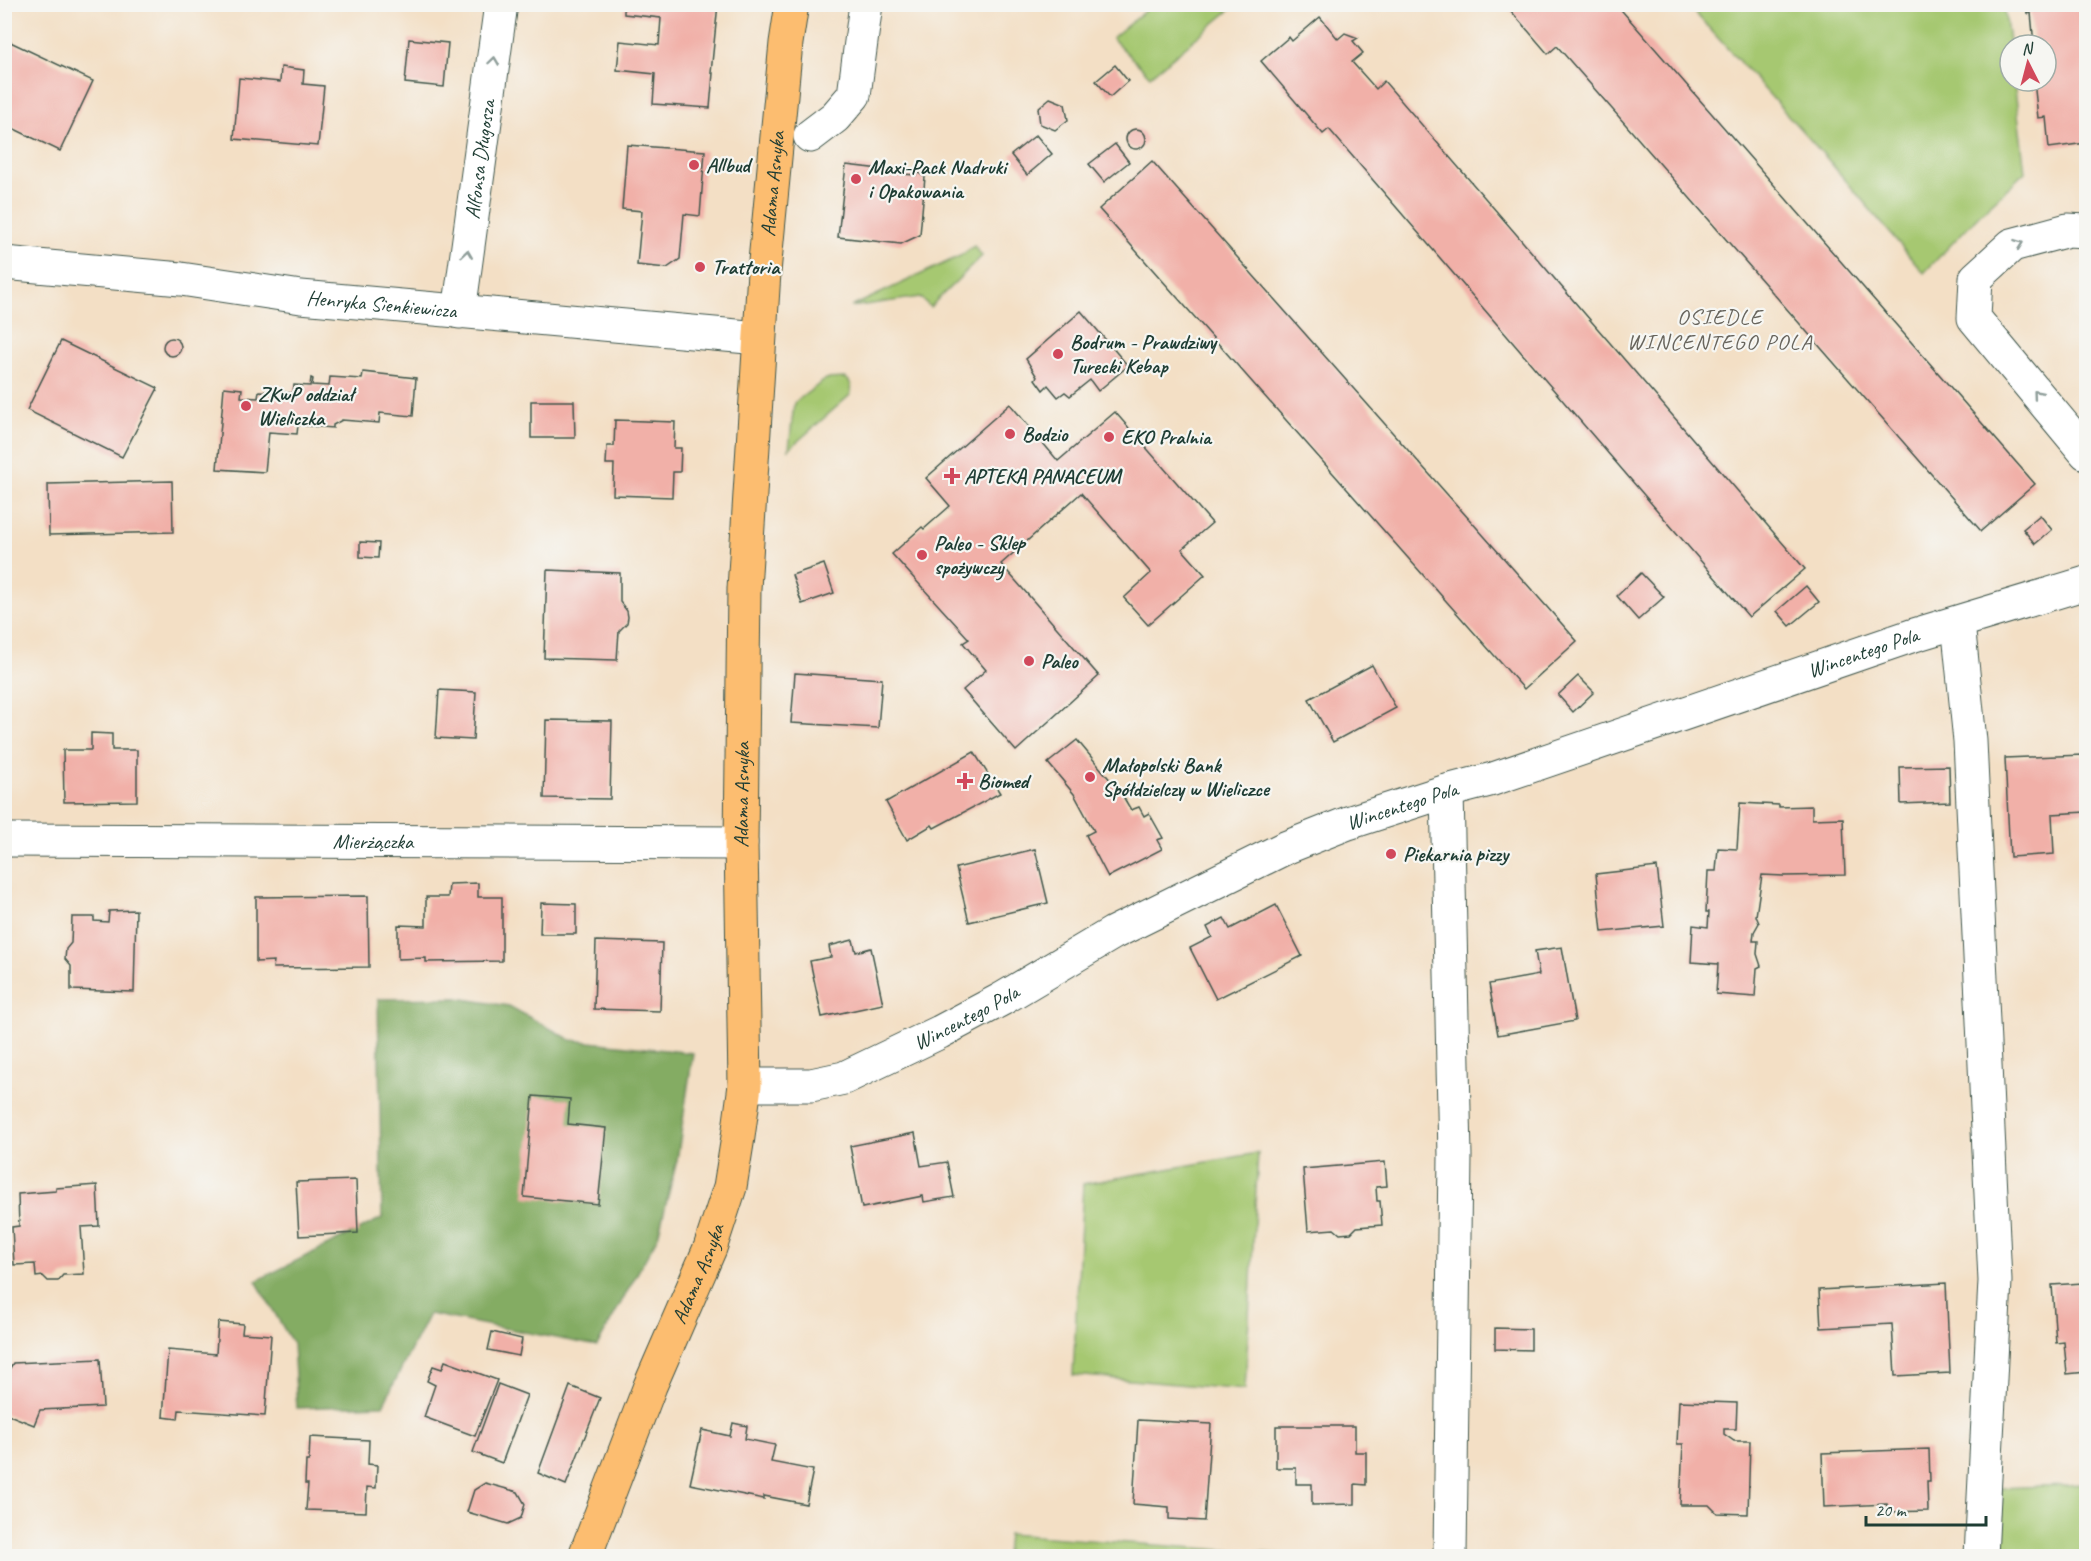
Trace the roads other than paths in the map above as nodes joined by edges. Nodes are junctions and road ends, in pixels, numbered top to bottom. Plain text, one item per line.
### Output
1 (501, 4) edge
2 (792, 4) edge
3 (866, 4) edge
4 (810, 136) dead end
5 (2086, 231) edge
6 (4, 263) edge
7 (459, 312) junction
8 (759, 338) junction
9 (2081, 446) edge
10 (2086, 583) edge
11 (1958, 623) junction
12 (1447, 791) junction
13 (4, 840) edge
14 (741, 843) junction
15 (745, 1085) junction
16 (585, 1557) edge
17 (1450, 1557) edge
18 (1981, 1557) edge

7 -> 1 street, Alfonsa Długosza
2 - 8 main road, Adama Asnyka
3 - 4 street
9 -> 5 street
6 - 7 street, Henryka Sienkiewicza
7 - 8 street, Henryka Sienkiewicza
8 - 14 main road, Adama Asnyka
10 - 11 street, Wincentego Pola
11 - 12 street, Wincentego Pola
11 - 18 street
12 - 15 street, Wincentego Pola
12 - 17 street
13 - 14 street, Mierżączka
14 - 15 main road, Adama Asnyka
15 - 16 main road, Adama Asnyka

